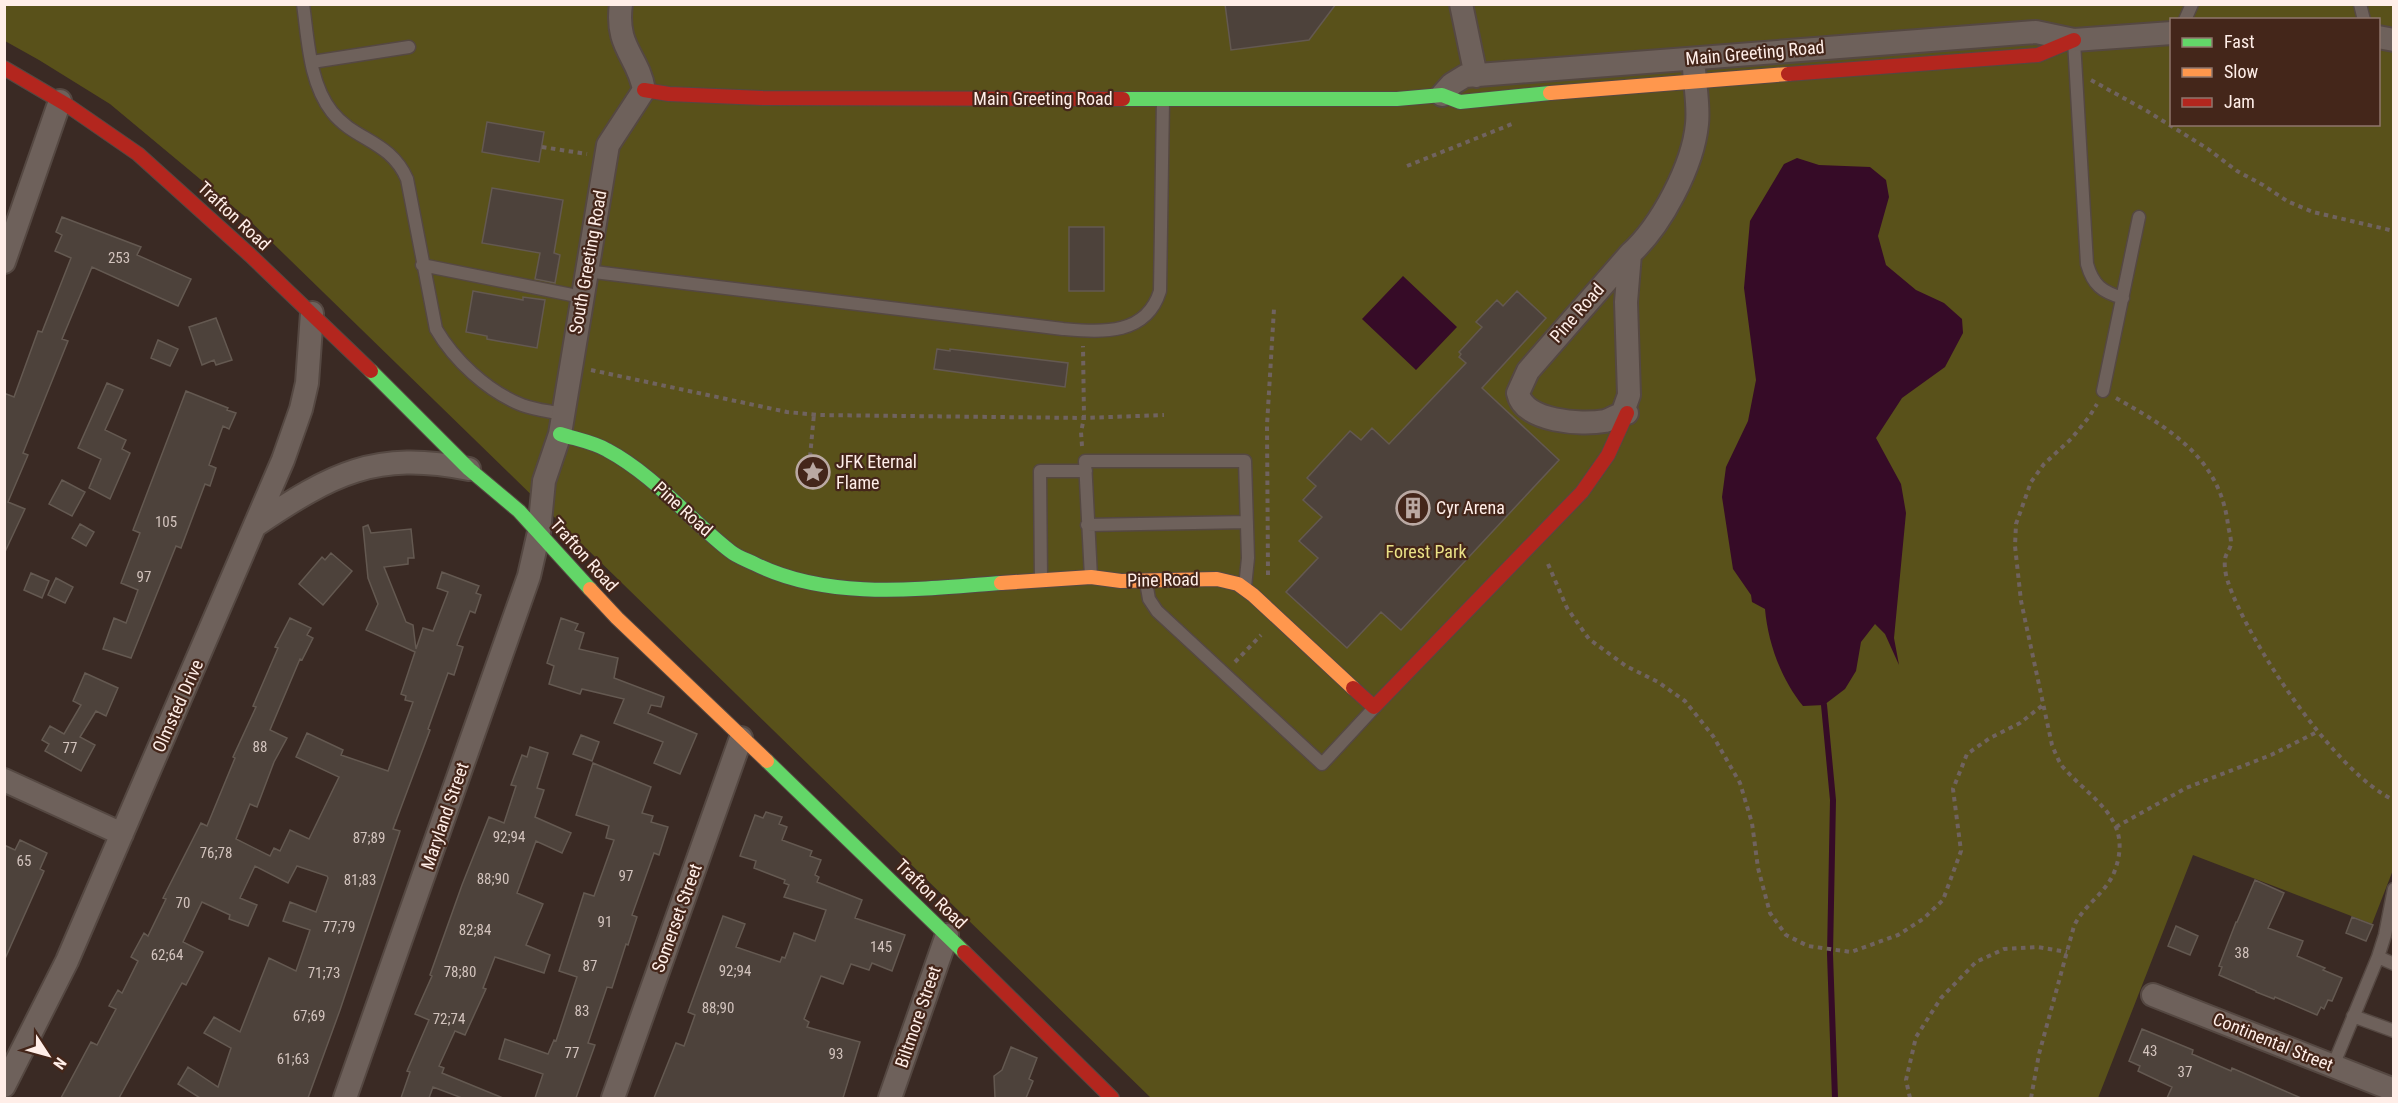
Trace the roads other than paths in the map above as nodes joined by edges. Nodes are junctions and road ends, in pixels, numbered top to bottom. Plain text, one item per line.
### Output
1 (303, 4) edge
2 (621, 4) edge
3 (1461, 4) edge
4 (2192, 4) edge
5 (2186, 18) edge
6 (2170, 33) edge
7 (2074, 40) junction
8 (409, 47) dead end
9 (1693, 58) junction
10 (312, 62) junction
11 (4, 68) edge
12 (1476, 76) junction
13 (1695, 81) junction
14 (644, 90) junction
15 (1442, 95) junction
16 (1163, 99) junction
17 (60, 101) junction
18 (2139, 217) dead end
19 (1630, 254) junction
20 (4, 262) edge
21 (422, 266) junction
22 (586, 271) junction
23 (582, 297) junction
24 (2123, 297) junction
25 (312, 313) junction
26 (2103, 391) road end
27 (1627, 413) junction
28 (561, 424) junction
29 (1085, 466) junction
30 (469, 469) junction
31 (1247, 522) junction
32 (256, 525) junction
33 (1087, 525) junction
34 (539, 531) junction
35 (1090, 577) junction
36 (1041, 581) junction
37 (1146, 581) junction
38 (1245, 588) junction
39 (1374, 707) junction
40 (741, 738) junction
41 (4, 780) edge
42 (122, 834) junction
43 (2394, 889) edge
44 (947, 935) junction
45 (2378, 957) junction
46 (2394, 964) edge
47 (2153, 994) dead end
48 (2353, 1016) junction
49 (2394, 1030) edge
50 (2333, 1066) junction
51 (4, 1086) edge
52 (2394, 1090) edge
53 (345, 1098) edge
54 (613, 1098) edge
55 (890, 1098) edge
56 (1112, 1098) edge

1 - 10 lane
2 - 14 street
3 - 12 street
4 - 5 lane
6 - 7 street, Main Greeting Road
7 - 9 street, Main Greeting Road
7 - 13 street, Main Greeting Road
7 - 24 lane
8 - 10 lane
9 - 12 street, Main Greeting Road
9 - 13 street, Pine Road
10 - 21 lane
11 - 17 street, Trafton Road
12 - 15 street, Main Greeting Road
13 - 15 street, Main Greeting Road
13 - 19 street, Pine Road
14 - 16 street, Main Greeting Road
14 - 22 street, South Greeting Road
15 - 16 street, Main Greeting Road
16 - 22 lane
17 - 20 street
17 - 25 street, Trafton Road
18 - 24 lane
19 - 27 street, Pine Road
19 - 27 street, Pine Road
21 - 23 lane
21 - 28 lane
22 - 23 street, South Greeting Road
23 - 28 street, South Greeting Road
24 - 26 lane
25 - 30 street, Trafton Road
25 - 32 street, Olmsted Drive
27 - 39 street, Pine Road
28 - 34 street, South Greeting Road
28 - 36 street, Pine Road
29 - 31 lane
29 - 33 lane
29 - 36 lane
30 - 32 street
30 - 34 street, Trafton Road
31 - 33 lane
31 - 38 lane
32 - 42 street, Olmsted Drive
33 - 35 lane
34 - 40 street, Trafton Road
34 - 53 street, Maryland Street
35 - 36 street, Pine Road
35 - 37 street, Pine Road
37 - 38 street, Pine Road
37 - 39 lane
38 - 39 street, Pine Road
40 - 44 street, Trafton Road
40 - 54 street, Somerset Street
41 - 42 street
42 - 51 street, Olmsted Drive
43 - 45 lane
44 - 55 street, Biltmore Street
44 - 56 street, Trafton Road
45 - 46 lane
45 - 48 lane
47 - 50 street, Continental Street
48 - 49 lane
48 - 50 lane
50 - 52 street, Continental Street

